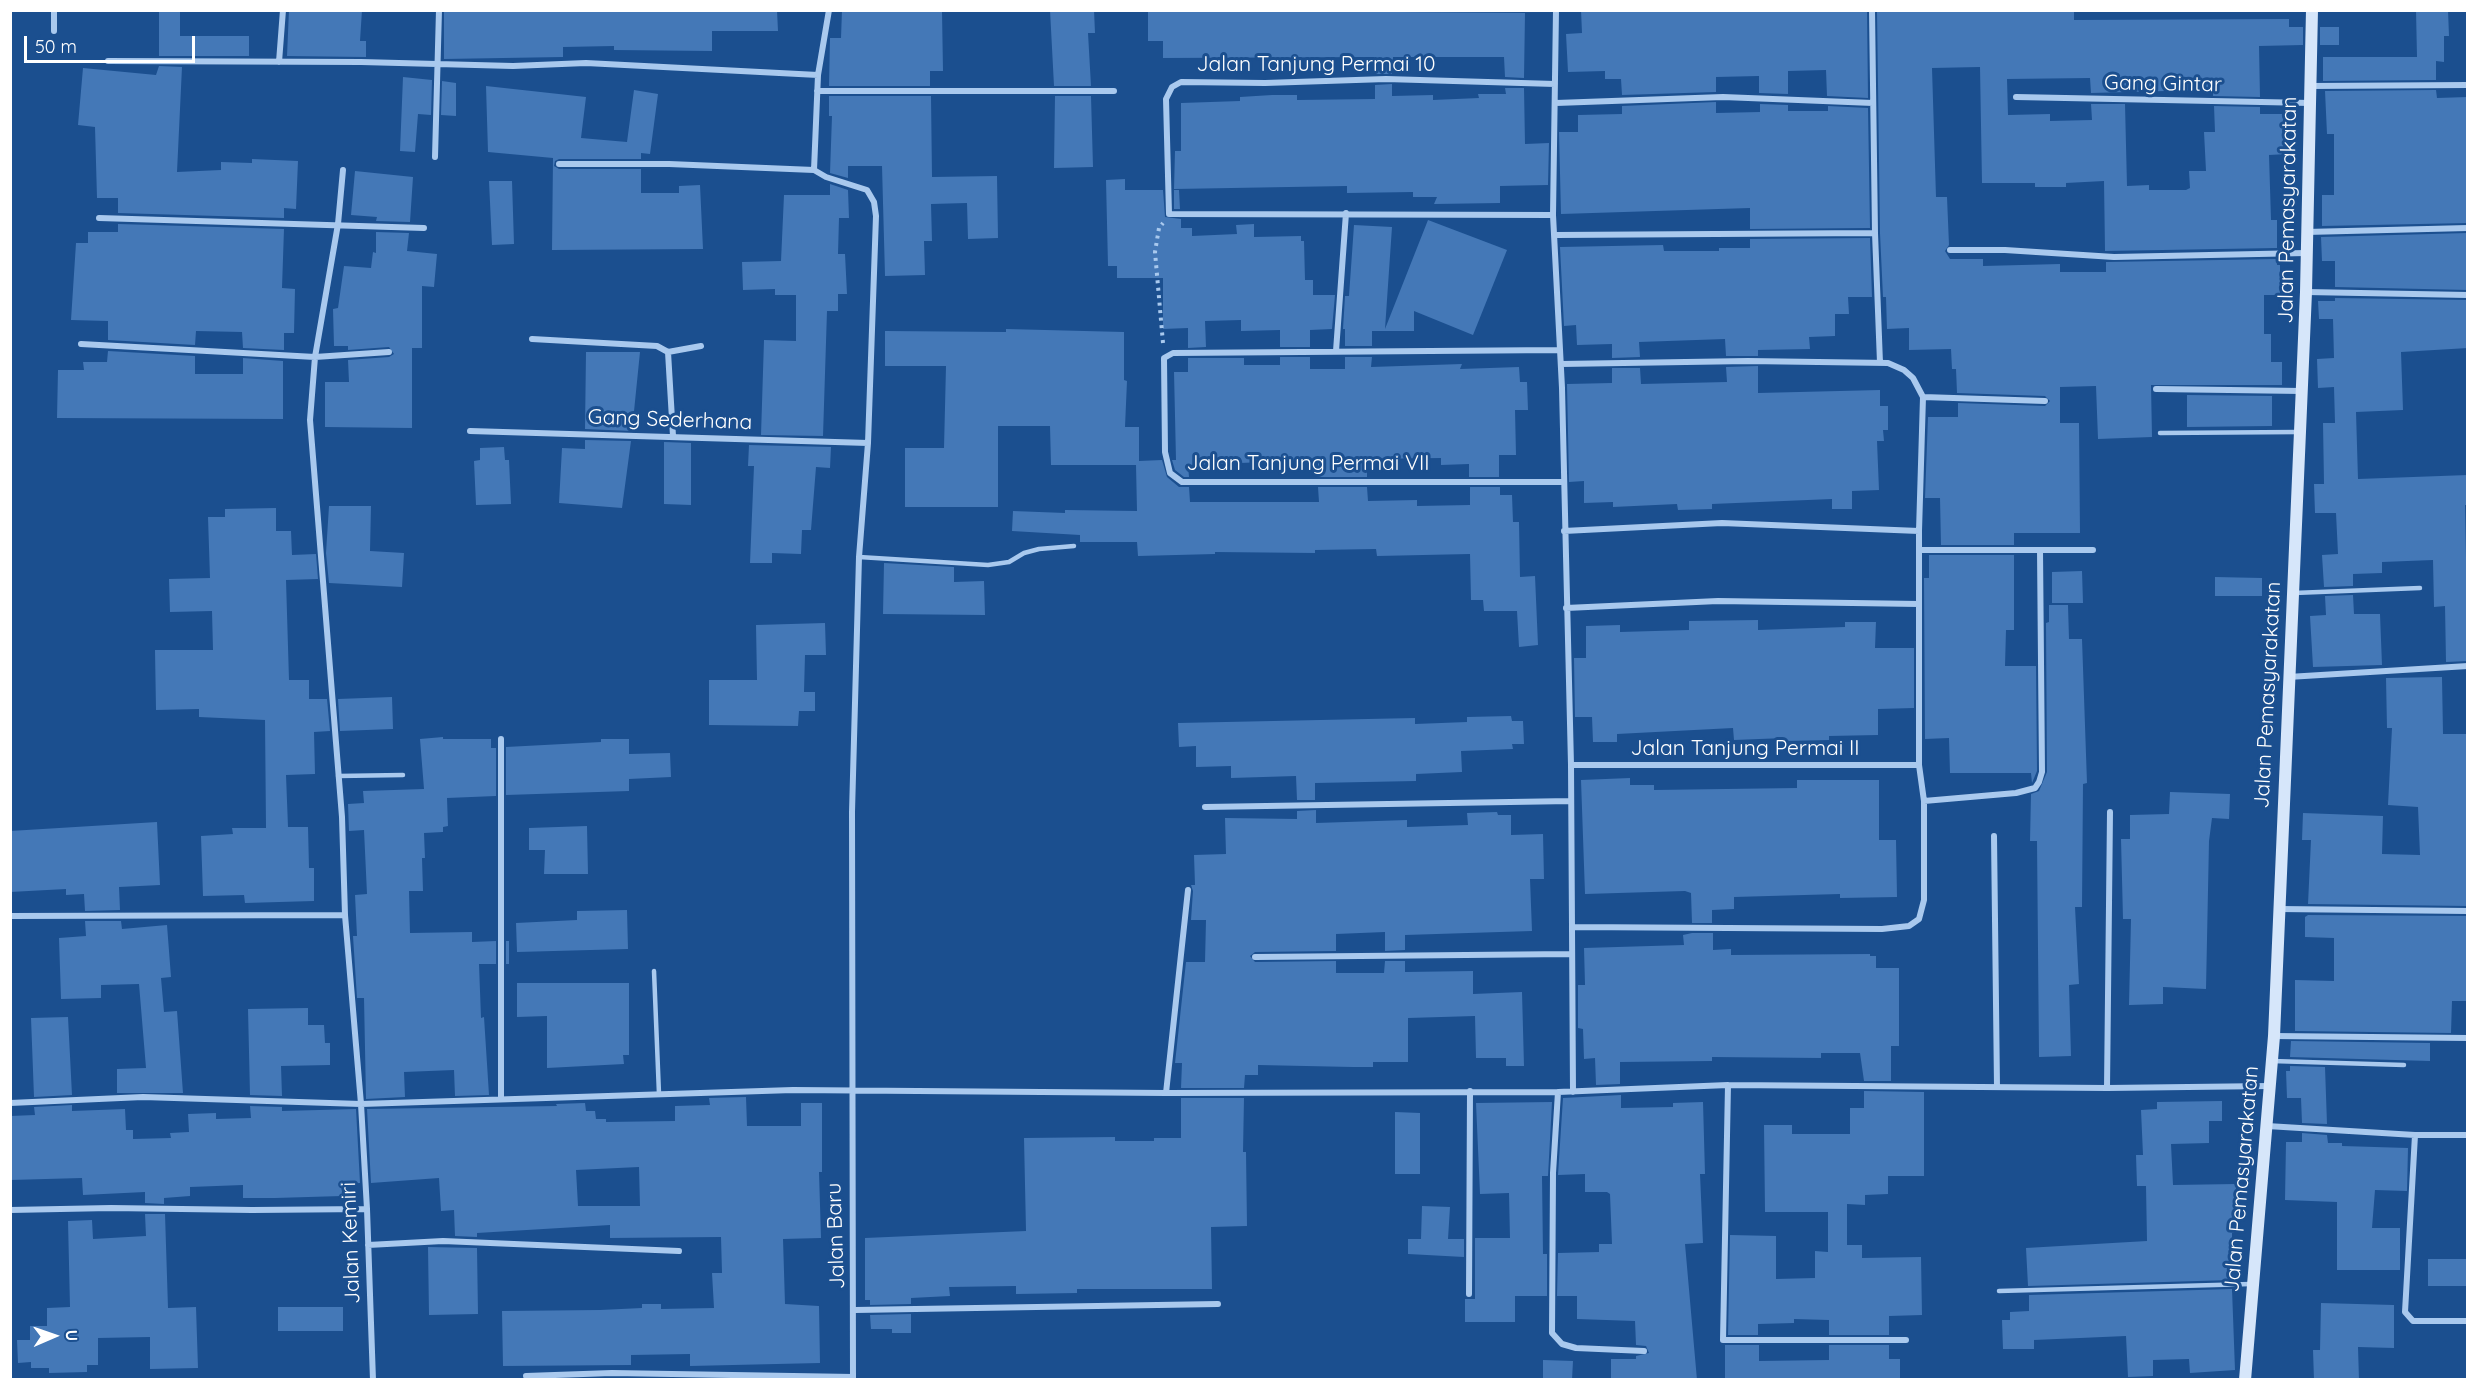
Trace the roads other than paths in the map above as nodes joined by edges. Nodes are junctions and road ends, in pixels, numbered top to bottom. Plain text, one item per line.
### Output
1 (54, 10) edge
2 (283, 10) edge
3 (439, 10) edge
4 (829, 10) edge
5 (1556, 10) edge
6 (1872, 10) edge
7 (2312, 10) edge
8 (54, 31) dead end
9 (108, 61) dead end
10 (279, 62) junction
11 (439, 63) junction
12 (818, 75) junction
13 (1555, 84) junction
14 (2310, 86) junction
15 (2468, 86) edge
16 (816, 91) junction
17 (1114, 91) dead end
18 (2016, 97) dead end
19 (1556, 103) junction
20 (1873, 103) junction
21 (2310, 103) junction
22 (435, 157) dead end
23 (559, 164) dead end
24 (343, 170) dead end
25 (814, 170) junction
26 (1346, 213) junction
27 (1553, 215) junction
28 (99, 219) dead end
29 (338, 224) junction
30 (424, 228) dead end
31 (2468, 228) edge
32 (2306, 232) junction
33 (1875, 233) junction
34 (1556, 236) junction
35 (1950, 250) dead end
36 (2306, 254) junction
37 (2306, 292) junction
38 (2468, 295) edge
39 (532, 339) dead end
40 (81, 344) dead end
41 (701, 346) dead end
42 (1559, 350) junction
43 (1336, 351) junction
44 (389, 352) dead end
45 (668, 352) junction
46 (315, 357) junction
47 (1880, 363) junction
48 (1561, 364) junction
49 (2156, 389) dead end
50 (2302, 391) junction
51 (1923, 398) junction
52 (2045, 401) dead end
53 (470, 431) dead end
54 (2300, 432) junction
55 (2160, 433) dead end
56 (673, 436) junction
57 (868, 443) junction
58 (1563, 482) junction
59 (1564, 531) junction
60 (1919, 531) junction
61 (1074, 546) dead end
62 (1921, 550) junction
63 (2040, 550) junction
64 (2094, 550) dead end
65 (859, 557) junction
66 (2420, 588) dead end
67 (2293, 593) junction
68 (1919, 604) junction
69 (1566, 608) junction
70 (2468, 666) edge
71 (2288, 677) junction
72 (501, 739) dead end
73 (1571, 765) junction
74 (1919, 765) junction
75 (403, 775) dead end
76 (338, 776) junction
77 (1571, 801) junction
78 (1924, 801) junction
79 (1205, 807) dead end
80 (2110, 812) dead end
81 (1994, 836) dead end
82 (1188, 890) dead end
83 (2277, 909) junction
84 (2468, 911) edge
85 (345, 915) junction
86 (10, 916) edge
87 (1573, 927) junction
88 (1571, 954) junction
89 (1255, 957) dead end
90 (654, 971) dead end
91 (2274, 1036) junction
92 (2468, 1038) edge
93 (2271, 1061) junction
94 (2404, 1065) dead end
95 (1728, 1085) junction
96 (2269, 1086) junction
97 (1997, 1087) junction
98 (2107, 1088) junction
99 (1470, 1091) junction
100 (851, 1092) junction
101 (1558, 1092) junction
102 (1573, 1092) junction
103 (1166, 1093) junction
104 (659, 1094) junction
105 (501, 1100) junction
106 (10, 1103) edge
107 (361, 1104) junction
108 (2266, 1126) junction
109 (2415, 1135) junction
110 (2468, 1135) edge
111 (368, 1209) junction
112 (10, 1210) edge
113 (368, 1245) junction
114 (679, 1251) dead end
115 (2253, 1284) junction
116 (1999, 1291) dead end
117 (1470, 1294) dead end
118 (1218, 1304) dead end
119 (855, 1310) junction
120 (2468, 1321) edge
121 (1906, 1340) dead end
122 (1644, 1351) dead end
123 (526, 1376) dead end
124 (853, 1378) edge
125 (373, 1380) edge
126 (2245, 1380) edge

1 - 8 street
2 - 10 street
3 - 11 street
4 - 12 street
5 - 13 street
6 - 20 street
7 - 14 street, Jalan Pemasyarakatan
9 - 10 street
10 - 11 street
11 - 12 street
11 - 22 street
12 - 16 street
13 - 19 street
13 - 26 street, Jalan Tanjung Permai 10
14 - 15 street
14 - 21 street, Jalan Pemasyarakatan
16 - 17 street
16 - 25 street
18 - 21 street, Gang Gintar
19 - 20 street
19 - 27 street
20 - 33 street
21 - 32 street, Jalan Pemasyarakatan
23 - 25 street
24 - 29 street, Jalan Kemiri
25 - 57 street, Jalan Baru
26 - 27 street
26 - 43 street
27 - 34 street
28 - 29 street
29 - 30 street
29 - 46 street, Jalan Kemiri
31 - 32 street
32 - 36 street, Jalan Pemasyarakatan
33 - 34 street
33 - 47 street
34 - 42 street
35 - 36 street
36 - 37 street, Jalan Pemasyarakatan
37 - 38 street
37 - 50 street, Jalan Pemasyarakatan
39 - 45 street
40 - 46 street
41 - 45 street
42 - 43 street
42 - 48 street
43 - 58 street, Jalan Tanjung Permai VII
44 - 46 street
45 - 56 street
46 - 76 street, Jalan Kemiri
47 - 48 street
47 - 51 street
48 - 58 street
49 - 50 street
50 - 54 street, Jalan Pemasyarakatan
51 - 52 street
51 - 60 street
53 - 56 street, Gang Sederhana
54 - 55 lane
54 - 67 street, Jalan Pemasyarakatan
56 - 57 street, Gang Sederhana
57 - 65 street, Jalan Baru
58 - 59 street
59 - 60 street
59 - 69 street
60 - 62 street
61 - 65 lane
62 - 63 street
62 - 68 street
63 - 64 street
63 - 78 street
65 - 100 street, Jalan Baru
66 - 67 lane
67 - 71 street, Jalan Pemasyarakatan
68 - 69 street
68 - 74 street
69 - 73 street
70 - 71 street
71 - 83 street, Jalan Pemasyarakatan
72 - 105 street
73 - 74 street, Jalan Tanjung Permai II
73 - 77 street
74 - 78 street
75 - 76 lane
76 - 85 street, Jalan Kemiri
77 - 79 street
77 - 87 street
78 - 87 street
80 - 98 street
81 - 97 street
82 - 103 street
83 - 84 street
83 - 91 street, Jalan Pemasyarakatan
85 - 86 street
85 - 107 street, Jalan Kemiri
87 - 88 street
88 - 89 street
88 - 102 street
90 - 104 lane
91 - 92 street
91 - 93 street, Jalan Pemasyarakatan
93 - 94 lane
93 - 96 street, Jalan Pemasyarakatan
95 - 97 street
95 - 102 street
95 - 121 street
96 - 98 street
96 - 108 street, Jalan Pemasyarakatan
97 - 98 street
99 - 101 street
99 - 103 street
99 - 117 street
100 - 103 street
100 - 104 street
100 - 119 street, Jalan Baru
101 - 102 street
101 - 122 street
104 - 105 street
105 - 107 street
106 - 107 street
107 - 111 street, Jalan Kemiri
108 - 109 street
108 - 115 street, Jalan Pemasyarakatan
109 - 110 street
109 - 120 street
111 - 112 street
111 - 113 street, Jalan Kemiri
113 - 114 street
113 - 125 street, Jalan Kemiri
115 - 116 lane
115 - 126 street, Jalan Pemasyarakatan
118 - 119 street
119 - 124 street, Jalan Baru
123 - 124 street

